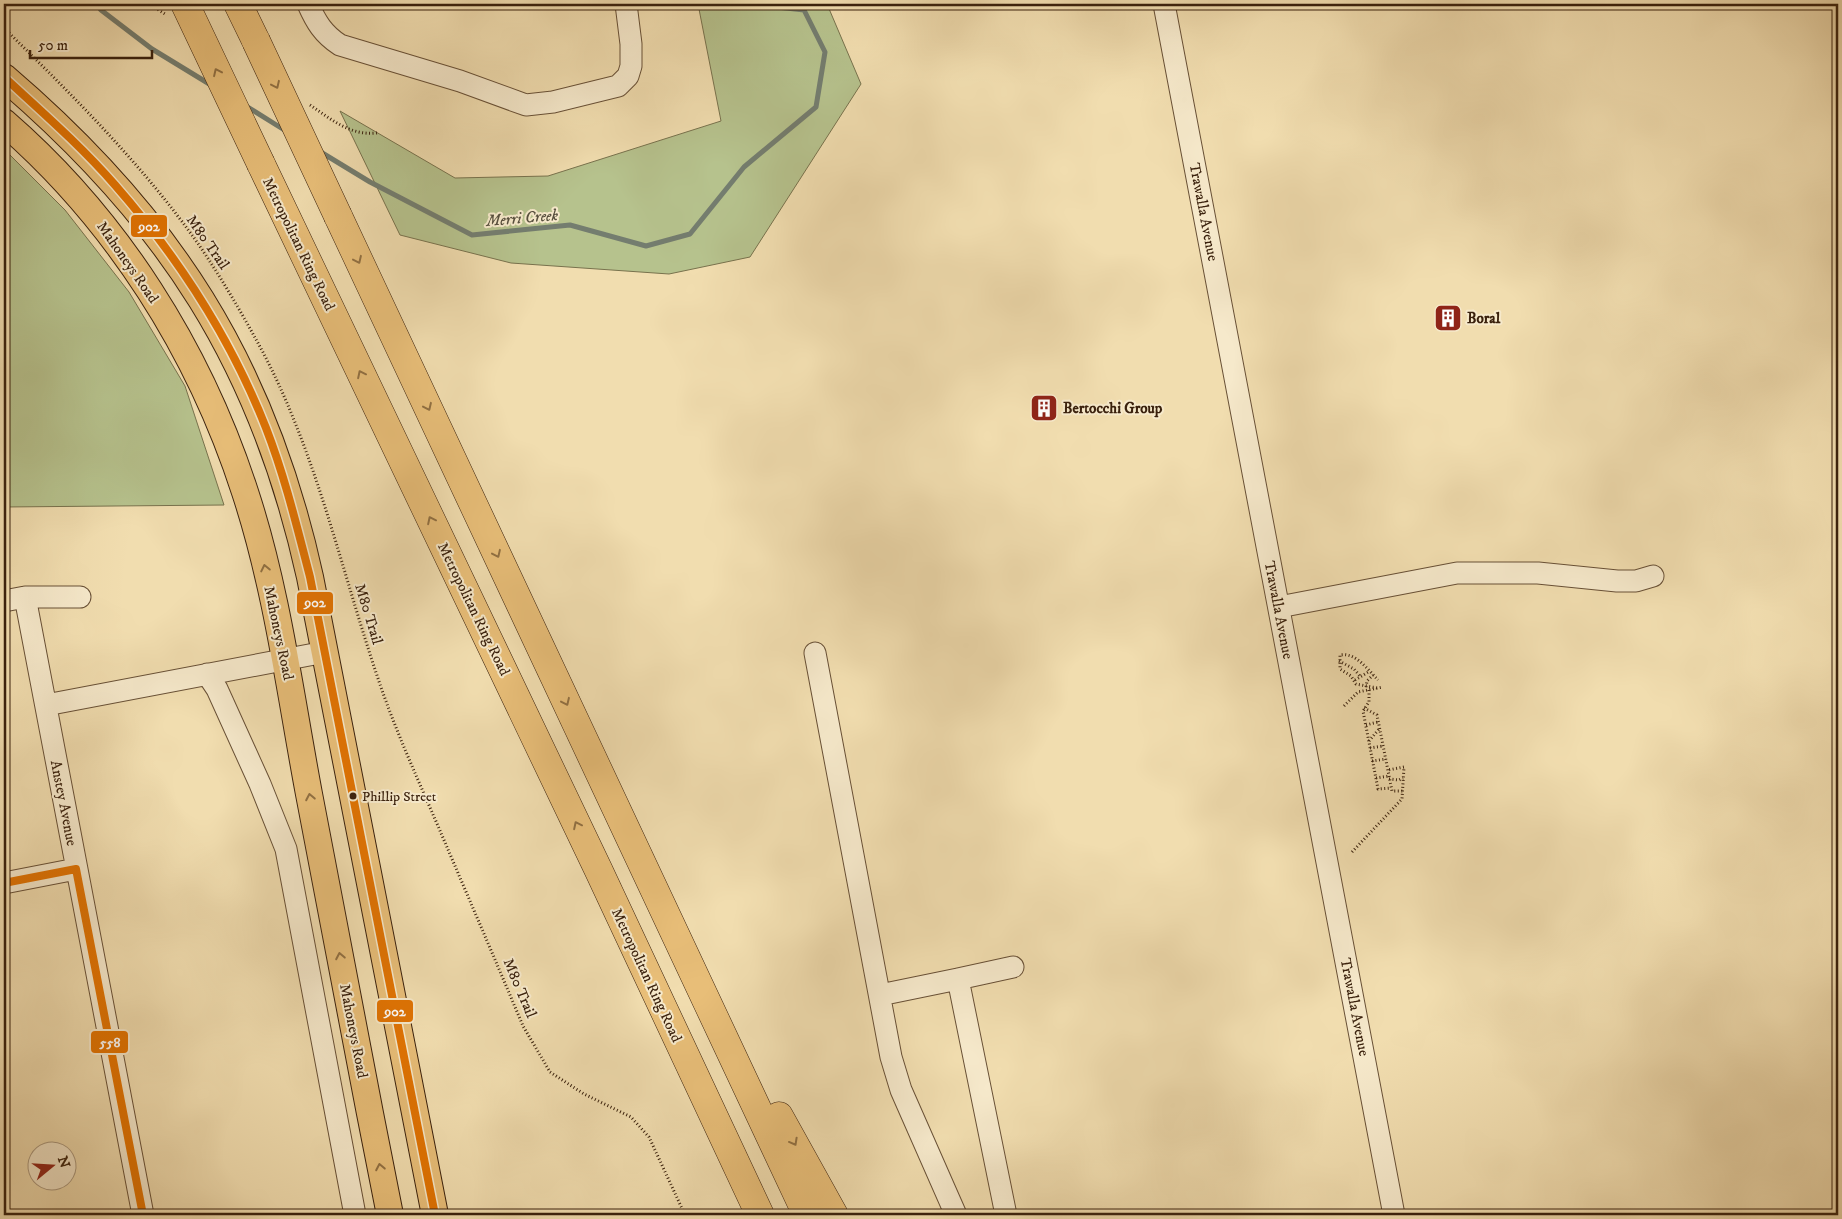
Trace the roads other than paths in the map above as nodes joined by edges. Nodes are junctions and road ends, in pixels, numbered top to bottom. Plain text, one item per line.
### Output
1 (185, 4) edge
2 (238, 4) edge
3 (308, 4) edge
4 (626, 4) edge
5 (1164, 4) edge
6 (4, 77) edge
7 (4, 122) edge
8 (1653, 576) dead end
9 (25, 596) junction
10 (80, 597) dead end
11 (4, 601) edge
12 (1279, 607) junction
13 (325, 652) junction
14 (815, 653) dead end
15 (285, 660) junction
16 (207, 674) junction
17 (46, 705) junction
18 (76, 869) junction
19 (598, 869) junction
20 (4, 883) edge
21 (659, 901) junction
22 (1014, 968) dead end
23 (958, 979) junction
24 (880, 995) junction
25 (142, 1215) edge
26 (355, 1215) edge
27 (390, 1215) edge
28 (435, 1215) edge
29 (739, 1215) edge
30 (760, 1215) edge
31 (807, 1215) edge
32 (834, 1215) edge
33 (956, 1215) edge
34 (1006, 1215) edge
35 (1394, 1215) edge

19 -> 1 highway, Metropolitan Ring Road, bridge
2 -> 21 highway, bridge
3 - 4 street
5 - 12 street, Trawalla Avenue
6 - 13 main road
15 -> 7 main road, Mahoneys Road
8 - 12 street
9 - 10 street
9 - 11 street
9 - 17 street, Anstey Avenue
12 - 35 street, Trawalla Avenue
13 - 15 street
13 - 28 main road
14 - 24 street
15 - 16 street
27 -> 15 main road, Mahoneys Road
16 - 17 street
16 - 26 street
17 - 18 street, Anstey Avenue
18 - 20 street
18 - 25 street, Anstey Avenue
19 - 29 highway
19 - 30 highway, Metropolitan Ring Road
21 - 31 highway
21 -> 32 highway
22 - 23 street
23 - 24 street
23 - 34 street
24 - 33 street

